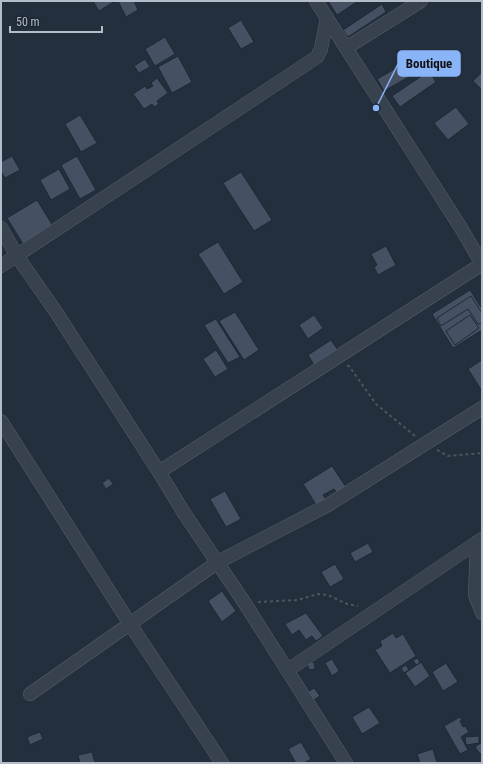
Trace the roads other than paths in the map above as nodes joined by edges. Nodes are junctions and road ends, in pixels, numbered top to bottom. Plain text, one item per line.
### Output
1 (316, 1) edge
2 (421, 1) edge
3 (327, 18) junction
4 (346, 48) junction
5 (1, 228) edge
6 (18, 256) junction
7 (482, 264) edge
8 (1, 266) edge
9 (482, 408) edge
10 (1, 421) edge
11 (159, 472) junction
12 (480, 540) edge
13 (218, 562) junction
14 (482, 613) edge
15 (130, 624) junction
16 (288, 670) junction
17 (30, 694) dead end
18 (222, 763) edge
19 (346, 763) edge

1 - 3 street
2 - 4 street
3 - 4 street
3 - 6 street
4 - 7 street
5 - 6 street
6 - 8 street
6 - 11 street
7 - 11 street
9 - 13 street
10 - 15 street
11 - 13 street
12 - 14 street
12 - 16 street
13 - 15 street
13 - 16 street
15 - 17 street
15 - 18 street
16 - 19 street

